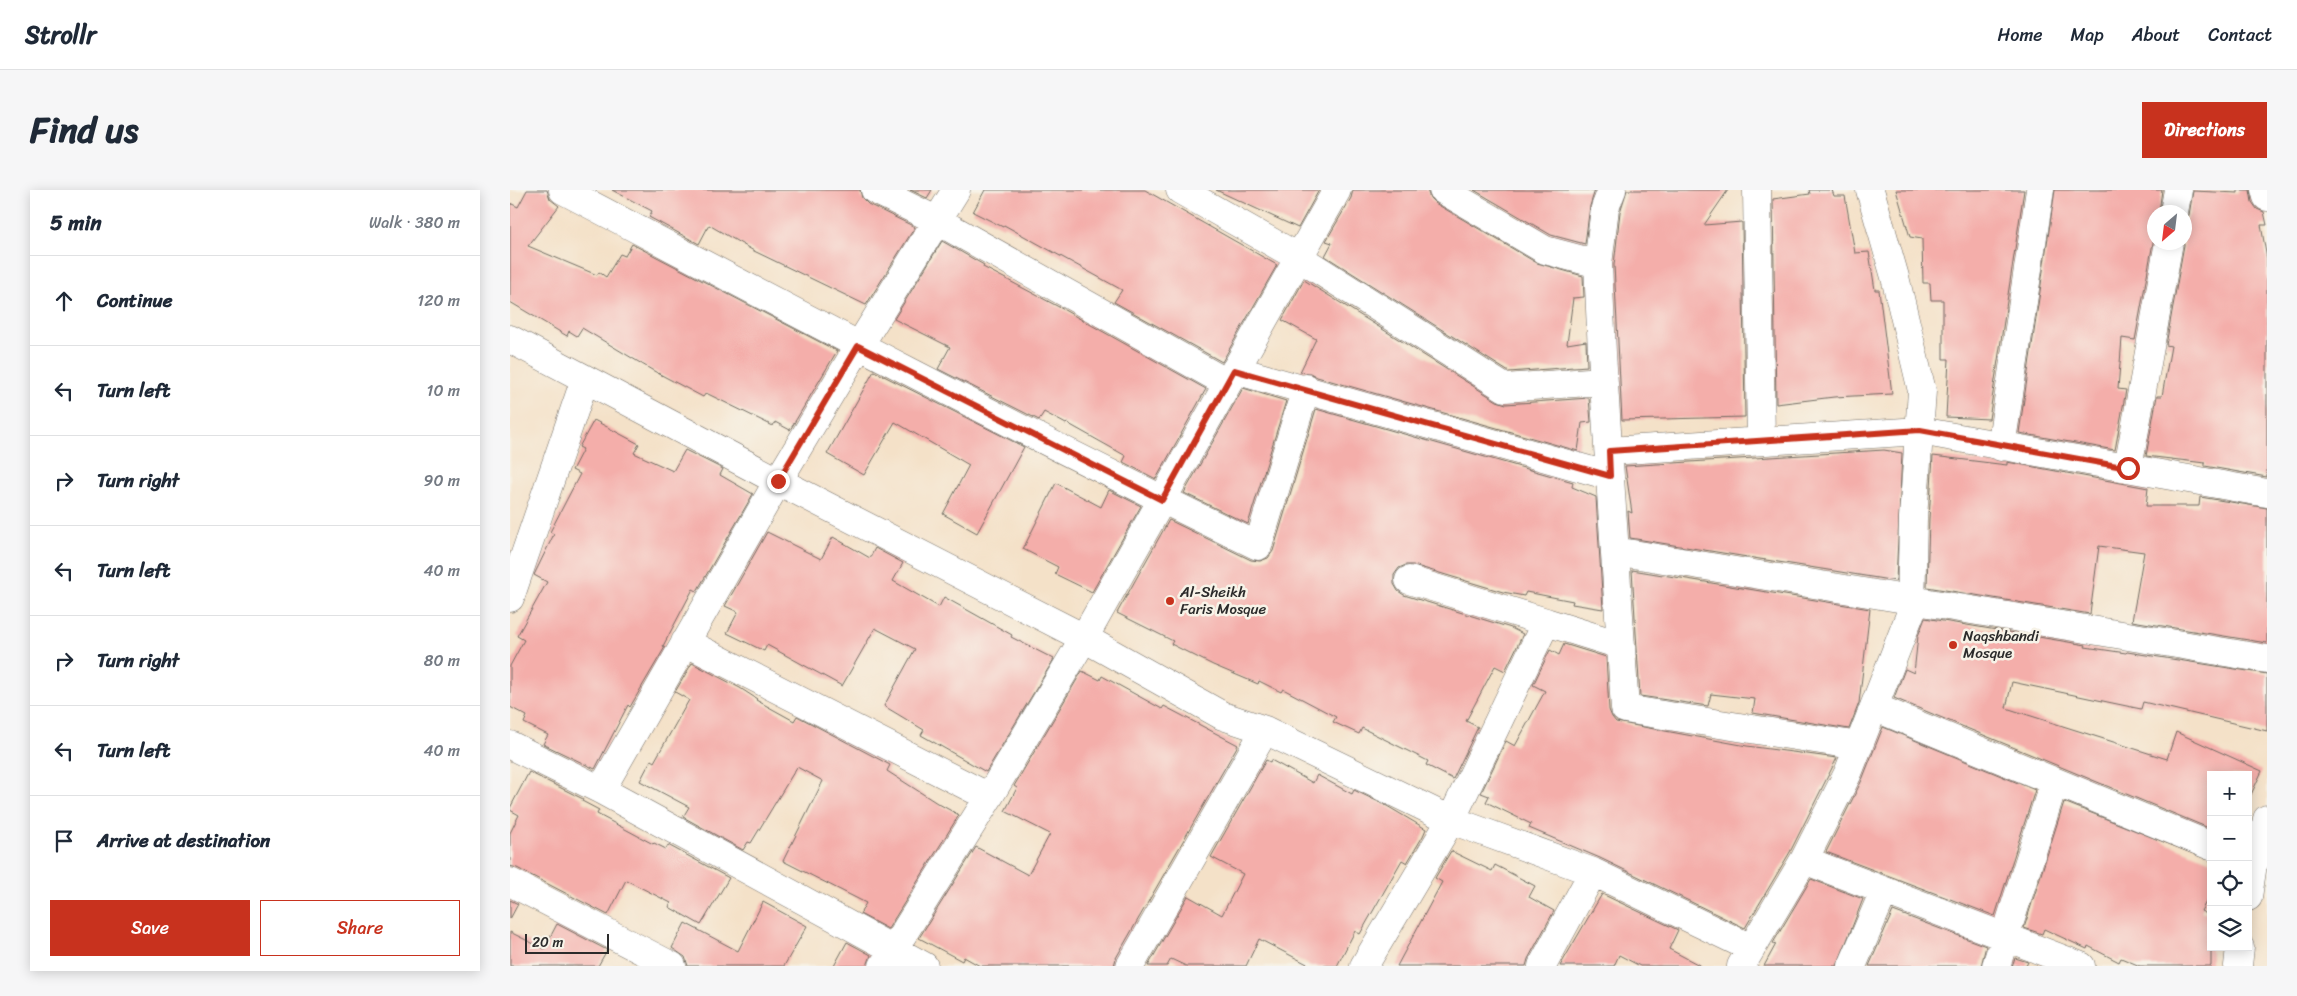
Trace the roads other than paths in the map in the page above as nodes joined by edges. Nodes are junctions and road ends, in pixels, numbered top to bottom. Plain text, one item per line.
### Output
1 (563, 190) edge
2 (876, 190) edge
3 (956, 190) edge
4 (1180, 190) edge
5 (1337, 190) edge
6 (1443, 190) edge
7 (1612, 190) edge
8 (1757, 190) edge
9 (1870, 190) edge
10 (2040, 190) edge
11 (2178, 190) edge
12 (2265, 190) edge
13 (2267, 197) edge
14 (2175, 205) edge
15 (938, 221) junction
16 (2168, 250) edge
17 (1298, 258) junction
18 (1598, 264) junction
19 (510, 339) edge
20 (858, 346) junction
21 (1231, 376) junction
22 (585, 379) junction
23 (1603, 381) junction
24 (1306, 388) junction
25 (1920, 430) junction
26 (1761, 441) junction
27 (2001, 447) junction
28 (1609, 464) junction
29 (2128, 468) junction
30 (778, 481) junction
31 (2267, 493) edge
32 (1162, 500) junction
33 (1615, 551) junction
34 (1409, 580) dead end
35 (510, 598) edge
36 (1912, 600) junction
37 (1546, 622) junction
38 (1084, 638) junction
39 (685, 642) junction
40 (1620, 646) junction
41 (2267, 659) edge
42 (1874, 707) junction
43 (1266, 730) junction
44 (510, 745) edge
45 (1859, 746) junction
46 (2054, 782) junction
47 (601, 790) junction
48 (989, 797) junction
49 (2267, 819) edge
50 (1451, 820) junction
51 (2207, 844) edge
52 (2257, 859) edge
53 (1804, 860) junction
54 (1593, 872) junction
55 (2252, 880) edge
56 (510, 882) edge
57 (1884, 891) junction
58 (2006, 938) junction
59 (2240, 951) edge
60 (1746, 957) edge
61 (888, 958) edge
62 (672, 966) edge
63 (924, 966) edge
64 (1130, 966) edge
65 (1364, 966) edge
66 (1542, 966) edge
67 (1852, 966) edge
68 (1996, 966) edge
69 (2081, 966) edge
70 (2238, 966) edge

1 - 20 street
2 - 15 street
3 - 15 street
4 - 17 street
5 - 17 street
6 - 18 street
7 - 18 street
8 - 26 street
9 - 25 street
10 - 27 street
11 - 14 street
12 - 13 street
15 - 20 street
15 - 21 street
16 - 29 street
17 - 21 street
17 - 23 street
18 - 23 street
19 - 22 street
20 - 30 street
20 - 32 street
21 - 24 street
21 - 32 street
22 - 30 street
22 - 35 street
23 - 28 street
24 - 28 street
24 - 32 street
25 - 26 street
25 - 27 street
25 - 36 street
26 - 28 street
27 - 29 street
28 - 33 street
29 - 31 street
30 - 38 street
30 - 39 street
32 - 38 street
33 - 36 street
33 - 40 street
34 - 37 street
36 - 41 street
36 - 42 street
37 - 40 street
37 - 50 street
38 - 43 street
38 - 48 street
39 - 47 street
39 - 48 street
40 - 45 street
42 - 45 street
42 - 46 street
43 - 50 street
43 - 64 street
44 - 47 street
45 - 53 street
46 - 51 street
46 - 58 street
47 - 61 street
48 - 61 street
49 - 52 street
50 - 54 street
50 - 65 street
52 - 55 street
53 - 57 street
53 - 60 street
54 - 60 street
54 - 66 street
56 - 62 street
57 - 58 street
57 - 67 street
58 - 68 street
58 - 69 street
59 - 70 street
61 - 63 street

